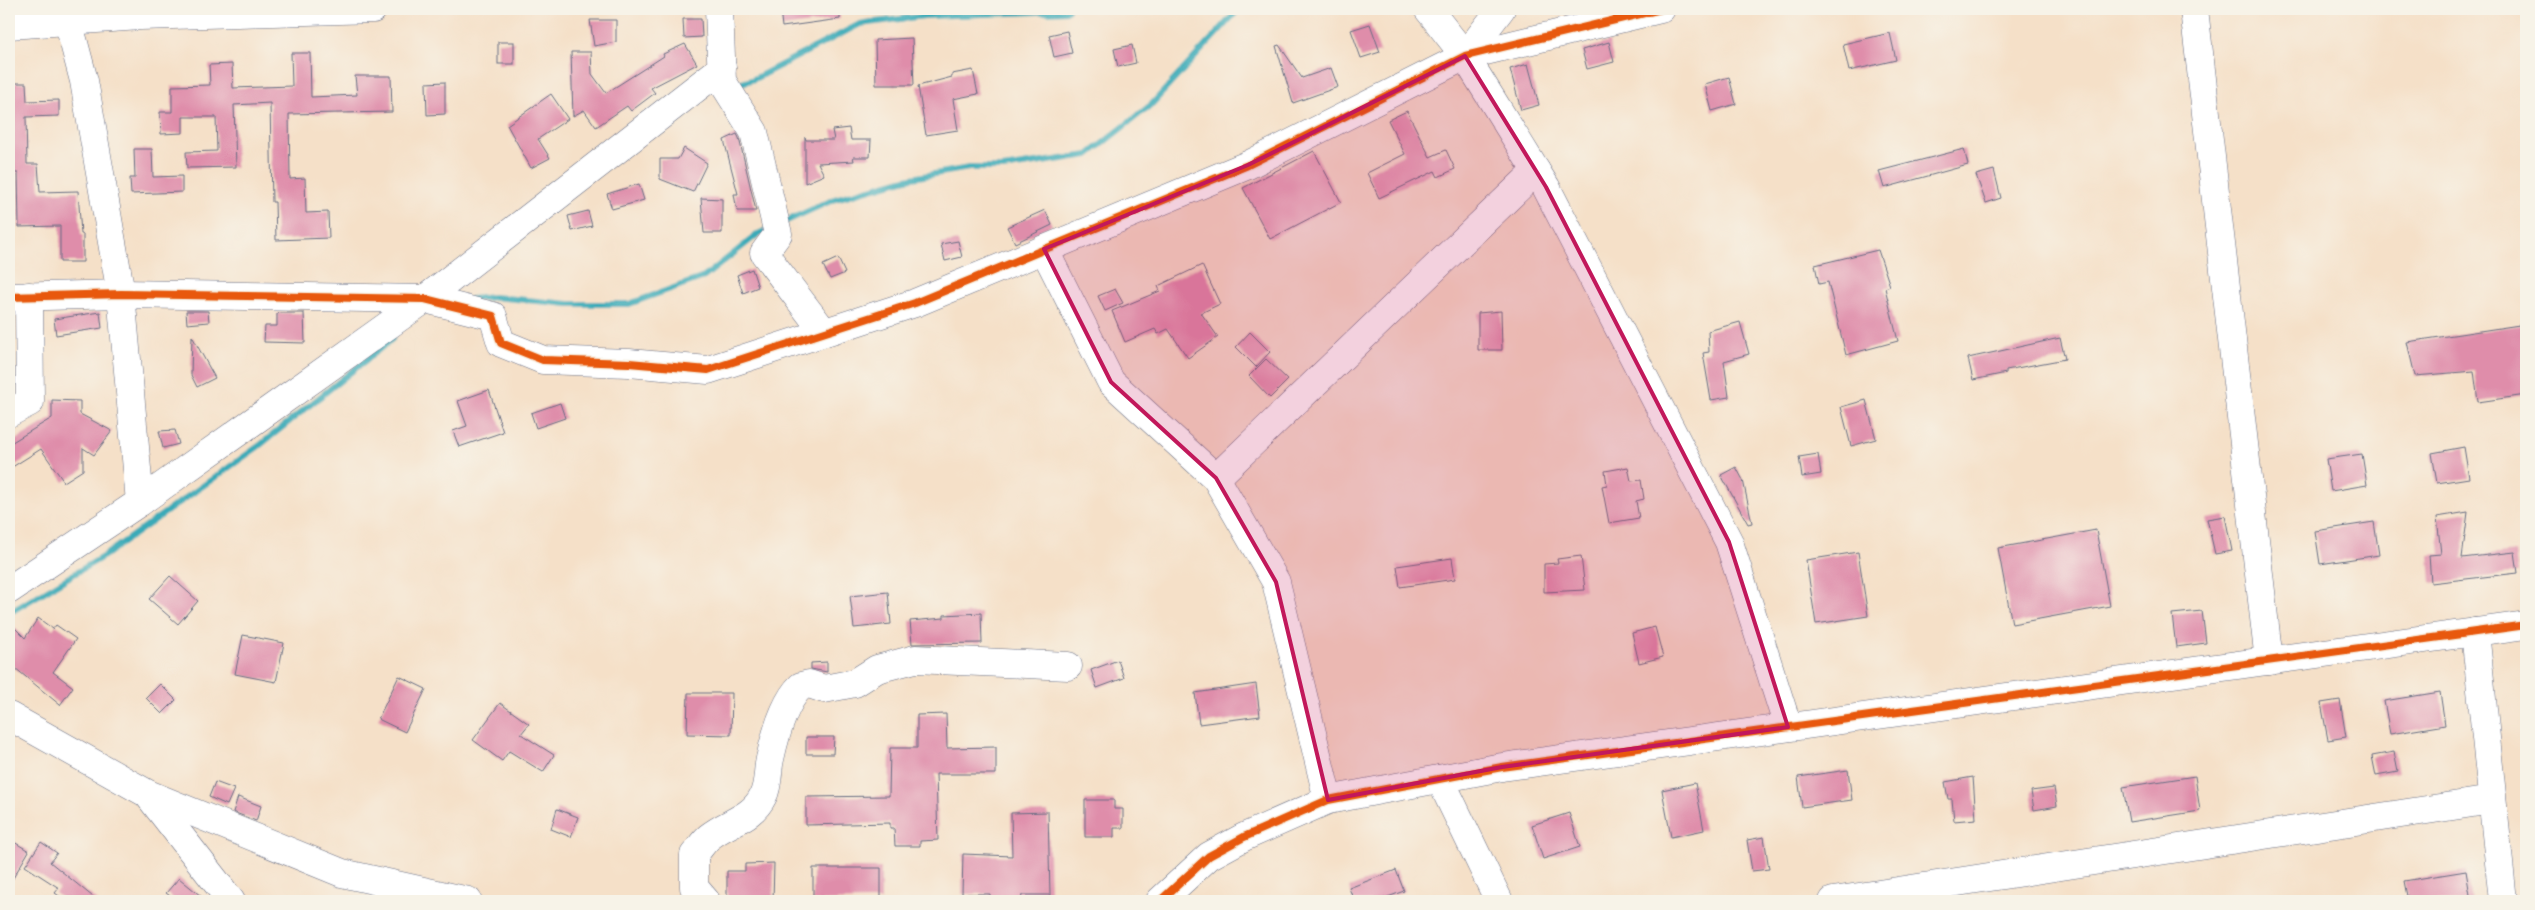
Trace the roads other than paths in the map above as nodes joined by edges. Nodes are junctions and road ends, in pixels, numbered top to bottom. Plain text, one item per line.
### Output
1 (373, 9) edge
2 (719, 9) edge
3 (1428, 9) edge
4 (1501, 9) edge
5 (1661, 9) edge
6 (2194, 9) edge
7 (140, 12) edge
8 (66, 15) edge
9 (9, 24) edge
10 (1465, 56) junction
11 (722, 68) junction
12 (1536, 171) junction
13 (1044, 249) junction
14 (121, 294) junction
15 (19, 297) edge
16 (425, 299) junction
17 (824, 332) junction
18 (9, 413) edge
19 (1216, 478) junction
20 (140, 502) junction
21 (9, 590) edge
22 (2526, 625) edge
23 (2475, 632) junction
24 (2269, 661) junction
25 (1068, 666) dead end
26 (9, 716) edge
27 (1788, 727) junction
28 (1440, 779) junction
29 (148, 794) junction
30 (1328, 800) junction
31 (2492, 800) junction
32 (232, 901) edge
33 (468, 901) edge
34 (706, 901) edge
35 (1160, 901) edge
36 (1499, 901) edge
37 (1833, 901) edge
38 (2503, 901) edge

1 - 7 street
2 - 11 street
3 - 10 street
4 - 10 street
5 - 10 street
6 - 24 street
7 - 8 street
8 - 9 street
8 - 14 street
10 - 12 street
10 - 13 street
11 - 16 street
11 - 17 street
12 - 19 street
12 - 27 street
13 - 17 street
13 - 19 street
14 - 15 street
14 - 16 street
14 - 20 street
15 - 18 street
16 - 17 street
16 - 20 street
19 - 30 street
20 - 21 street
22 - 23 street
23 - 24 street
23 - 31 street
24 - 27 street
25 - 34 street
26 - 29 street
27 - 28 street
28 - 30 street
28 - 36 street
29 - 32 street
29 - 33 street
30 - 35 street
31 - 37 street
31 - 38 street

